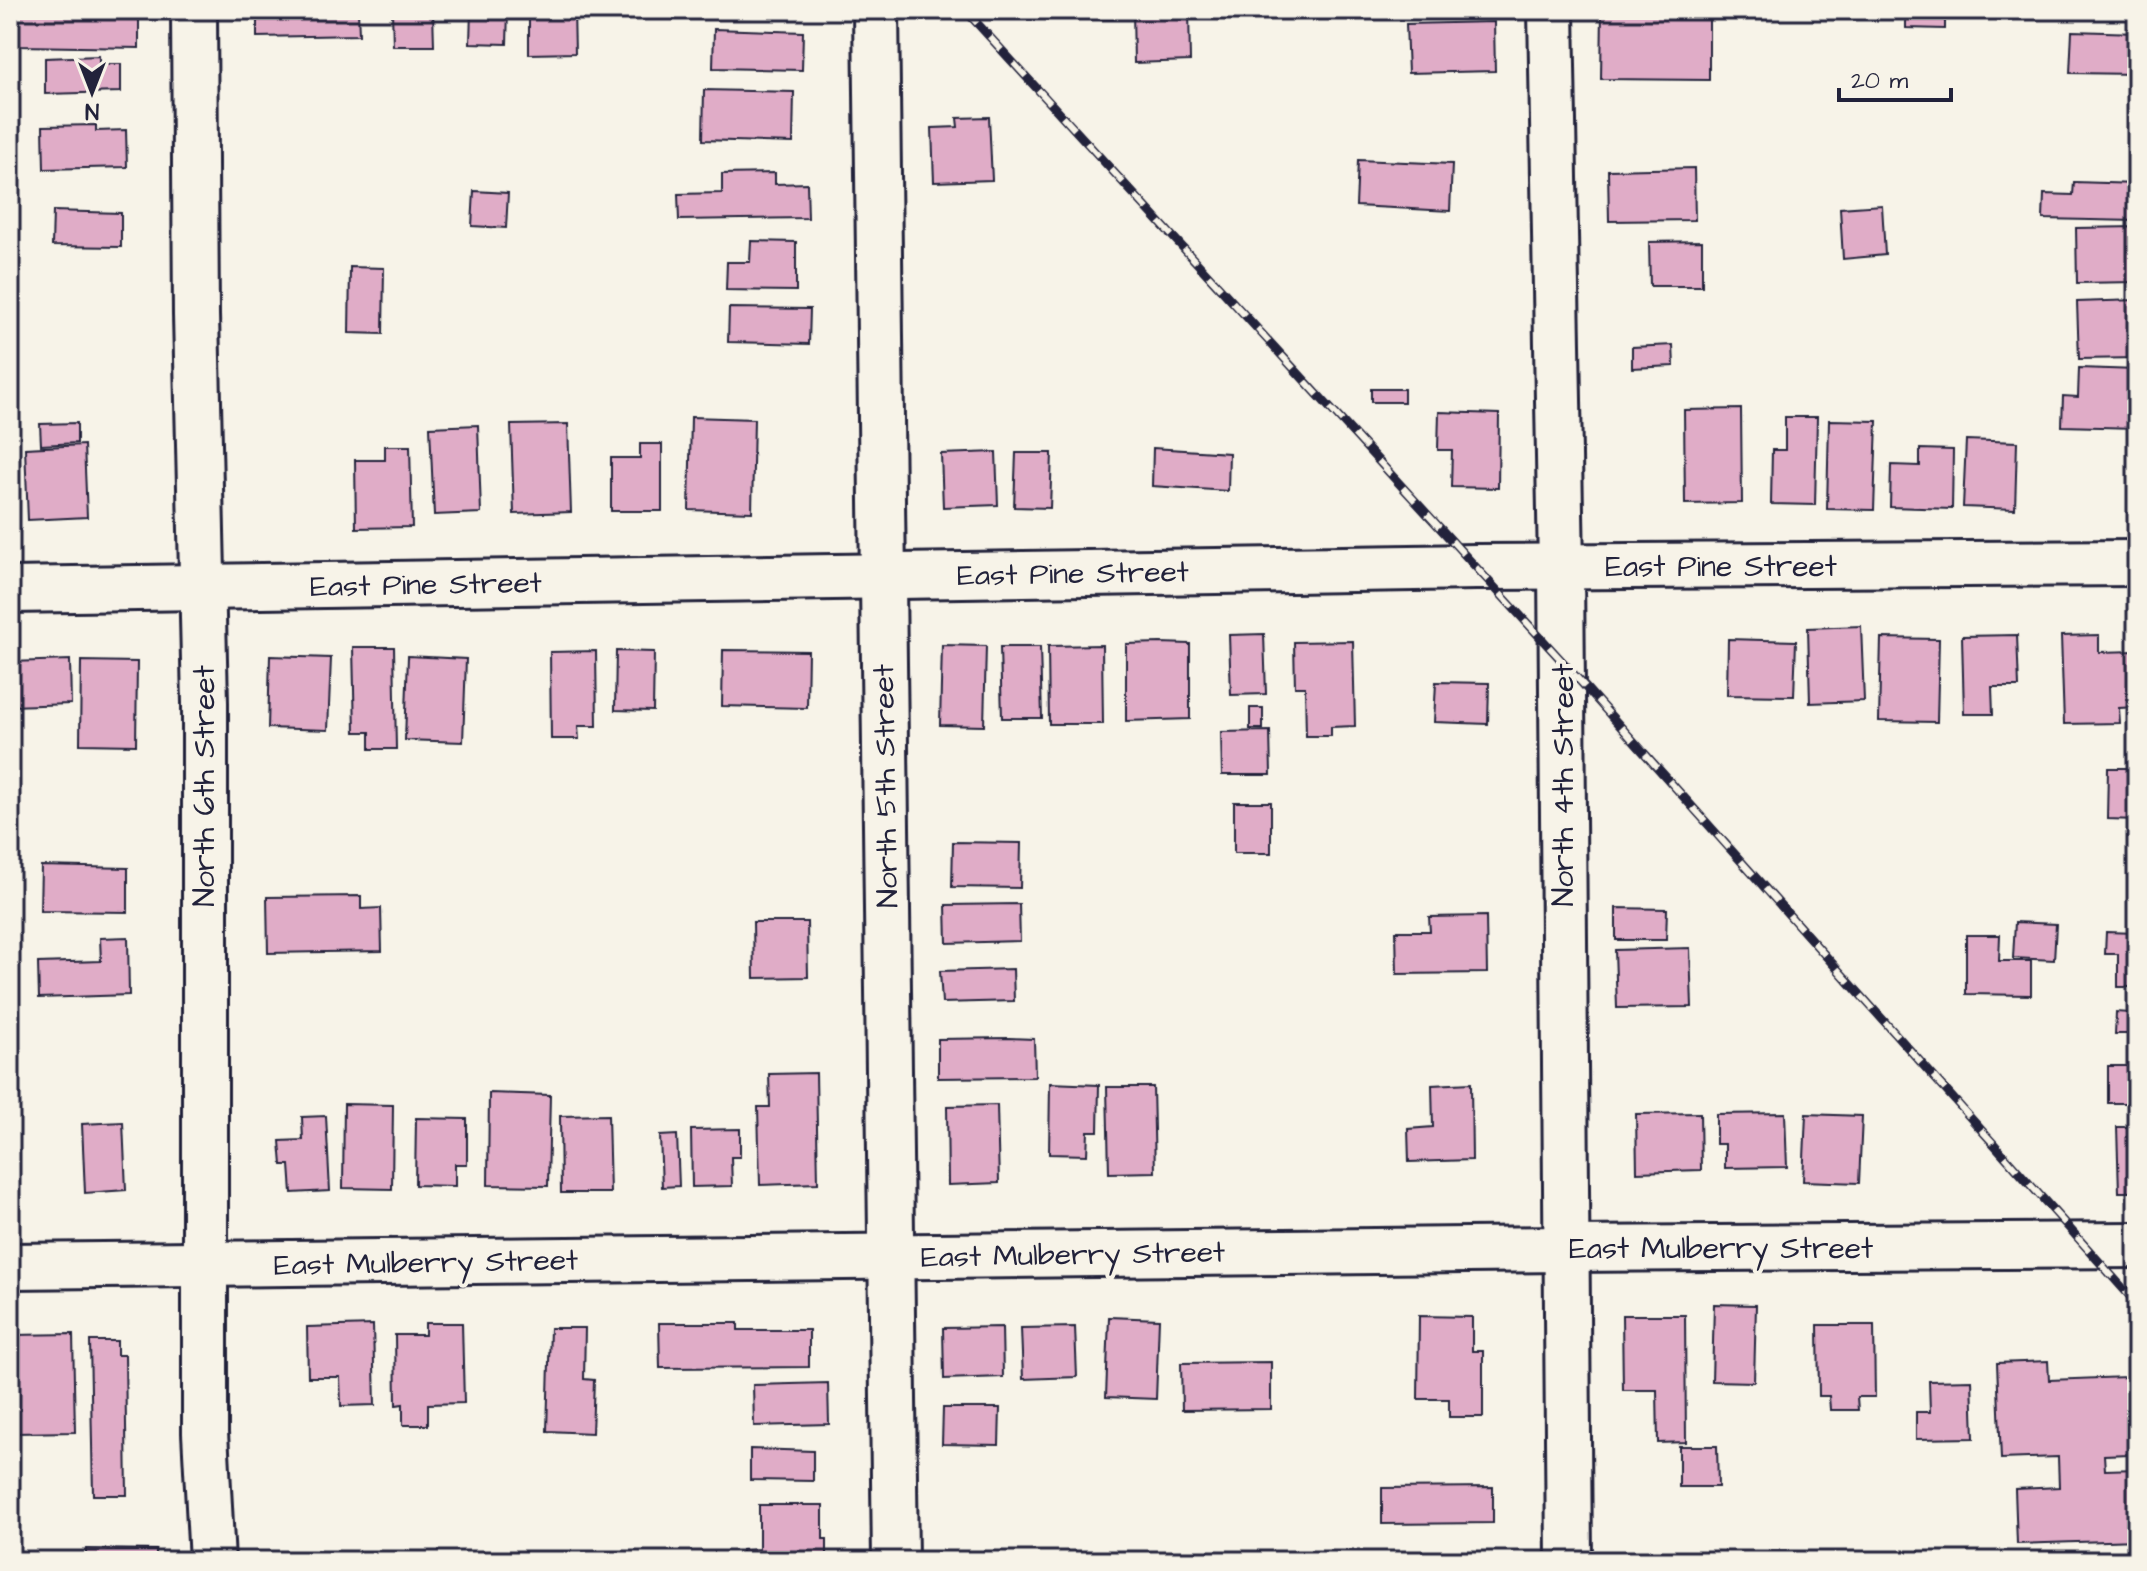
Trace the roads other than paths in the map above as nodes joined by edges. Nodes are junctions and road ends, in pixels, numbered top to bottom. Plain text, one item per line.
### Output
1 (194, 10) edge
2 (876, 10) edge
3 (1551, 10) edge
4 (2137, 563) edge
5 (1561, 567) junction
6 (882, 576) junction
7 (202, 588) junction
8 (10, 590) edge
9 (2137, 1245) edge
10 (1566, 1249) junction
11 (891, 1256) junction
12 (205, 1264) junction
13 (10, 1266) edge
14 (212, 1561) edge
15 (895, 1561) edge
16 (1569, 1561) edge

1 - 7 street, North 6th Street
2 - 6 street, North 5th Street
3 - 5 street, North 4th Street
4 - 5 street, East Pine Street
5 - 6 street, East Pine Street
5 - 10 street, North 4th Street
6 - 7 street, East Pine Street
6 - 11 street, North 5th Street
7 - 8 street, East Pine Street
7 - 12 street, North 6th Street
9 - 10 street, East Mulberry Street
10 - 11 street, East Mulberry Street
10 - 16 street, North 4th Street
11 - 12 street, East Mulberry Street
11 - 15 street, North 5th Street
12 - 13 street, East Mulberry Street
12 - 14 street, North 6th Street

